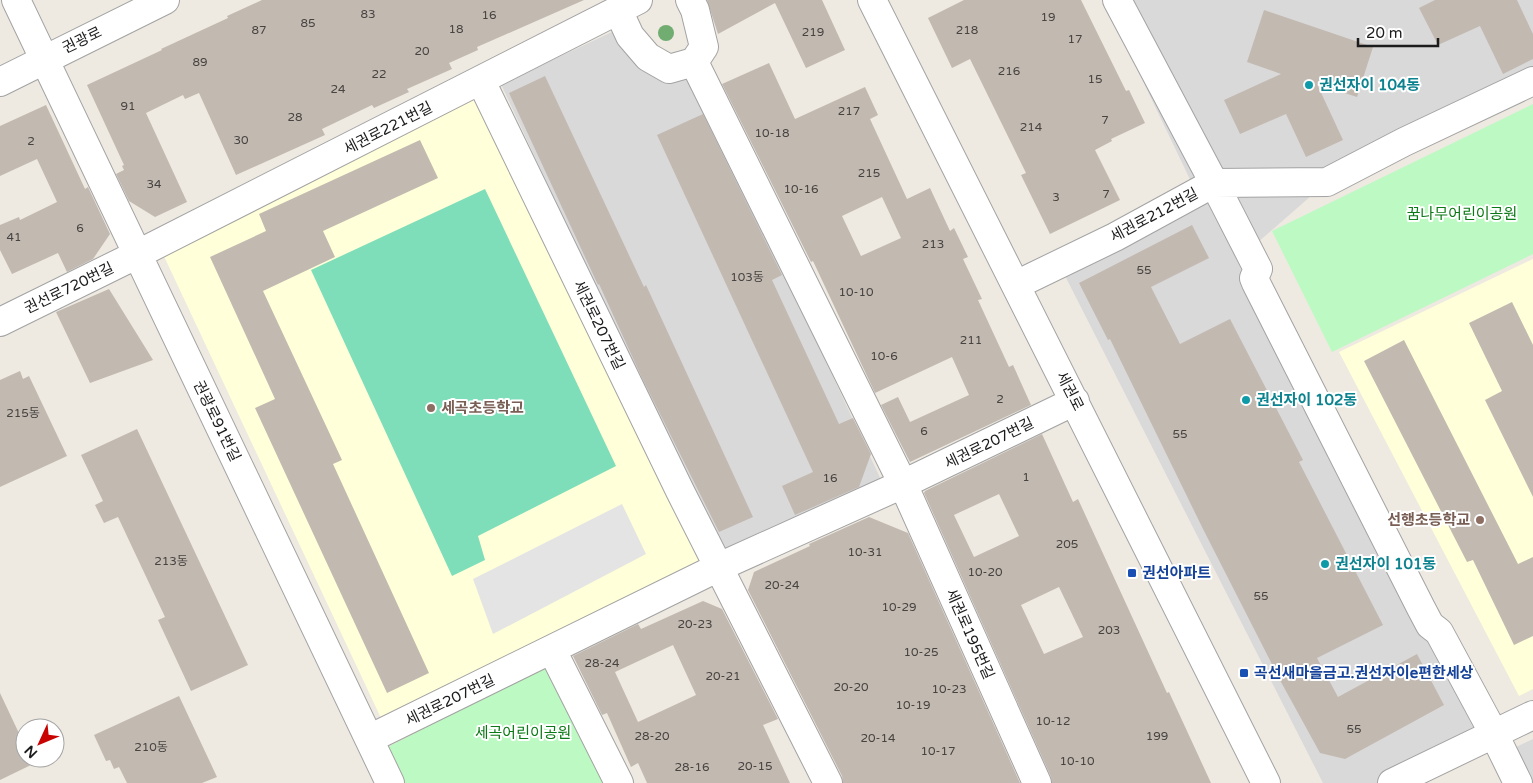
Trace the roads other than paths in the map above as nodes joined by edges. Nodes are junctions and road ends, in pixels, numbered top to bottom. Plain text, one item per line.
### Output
1 (16, 0) edge
2 (165, 0) edge
3 (690, 0) edge
4 (872, 0) edge
5 (1117, 0) edge
6 (628, 5) edge
7 (44, 59) junction
8 (694, 62) junction
9 (481, 81) junction
10 (1533, 81) edge
11 (0, 82) edge
12 (1214, 183) junction
13 (138, 254) junction
14 (1016, 285) junction
15 (0, 322) edge
16 (1075, 401) junction
17 (902, 484) junction
18 (719, 567) junction
19 (552, 650) junction
20 (1533, 715) edge
21 (1494, 734) junction
22 (369, 739) junction
23 (390, 783) edge
24 (619, 783) edge
25 (828, 783) edge
26 (1037, 783) edge
27 (1266, 783) edge
28 (1392, 783) edge
29 (1518, 783) edge

1 - 7 street, 권광로91번길
2 - 7 street, 권광로
3 - 8 street
4 - 14 street, 세권로
5 - 12 street, 세권로212번길
6 - 8 street
6 - 9 street, 세권로221번길
7 - 11 street, 권광로
7 - 13 street, 권광로91번길
8 - 17 street
9 - 13 street, 세권로221번길
9 - 18 street, 세권로207번길
10 - 12 street
12 - 14 street, 세권로212번길
12 - 21 street
13 - 15 street, 권선로720번길
13 - 22 street, 권광로91번길
14 - 16 street, 세권로
16 - 17 street, 세권로207번길
16 - 27 street, 세권로
17 - 18 street, 세권로207번길
17 - 26 street, 세권로195번길
18 - 19 street, 세권로207번길
18 - 25 street
19 - 22 street, 세권로207번길
19 - 24 street
20 - 21 street
21 - 28 street
21 - 29 street
22 - 23 street, 권광로91번길

